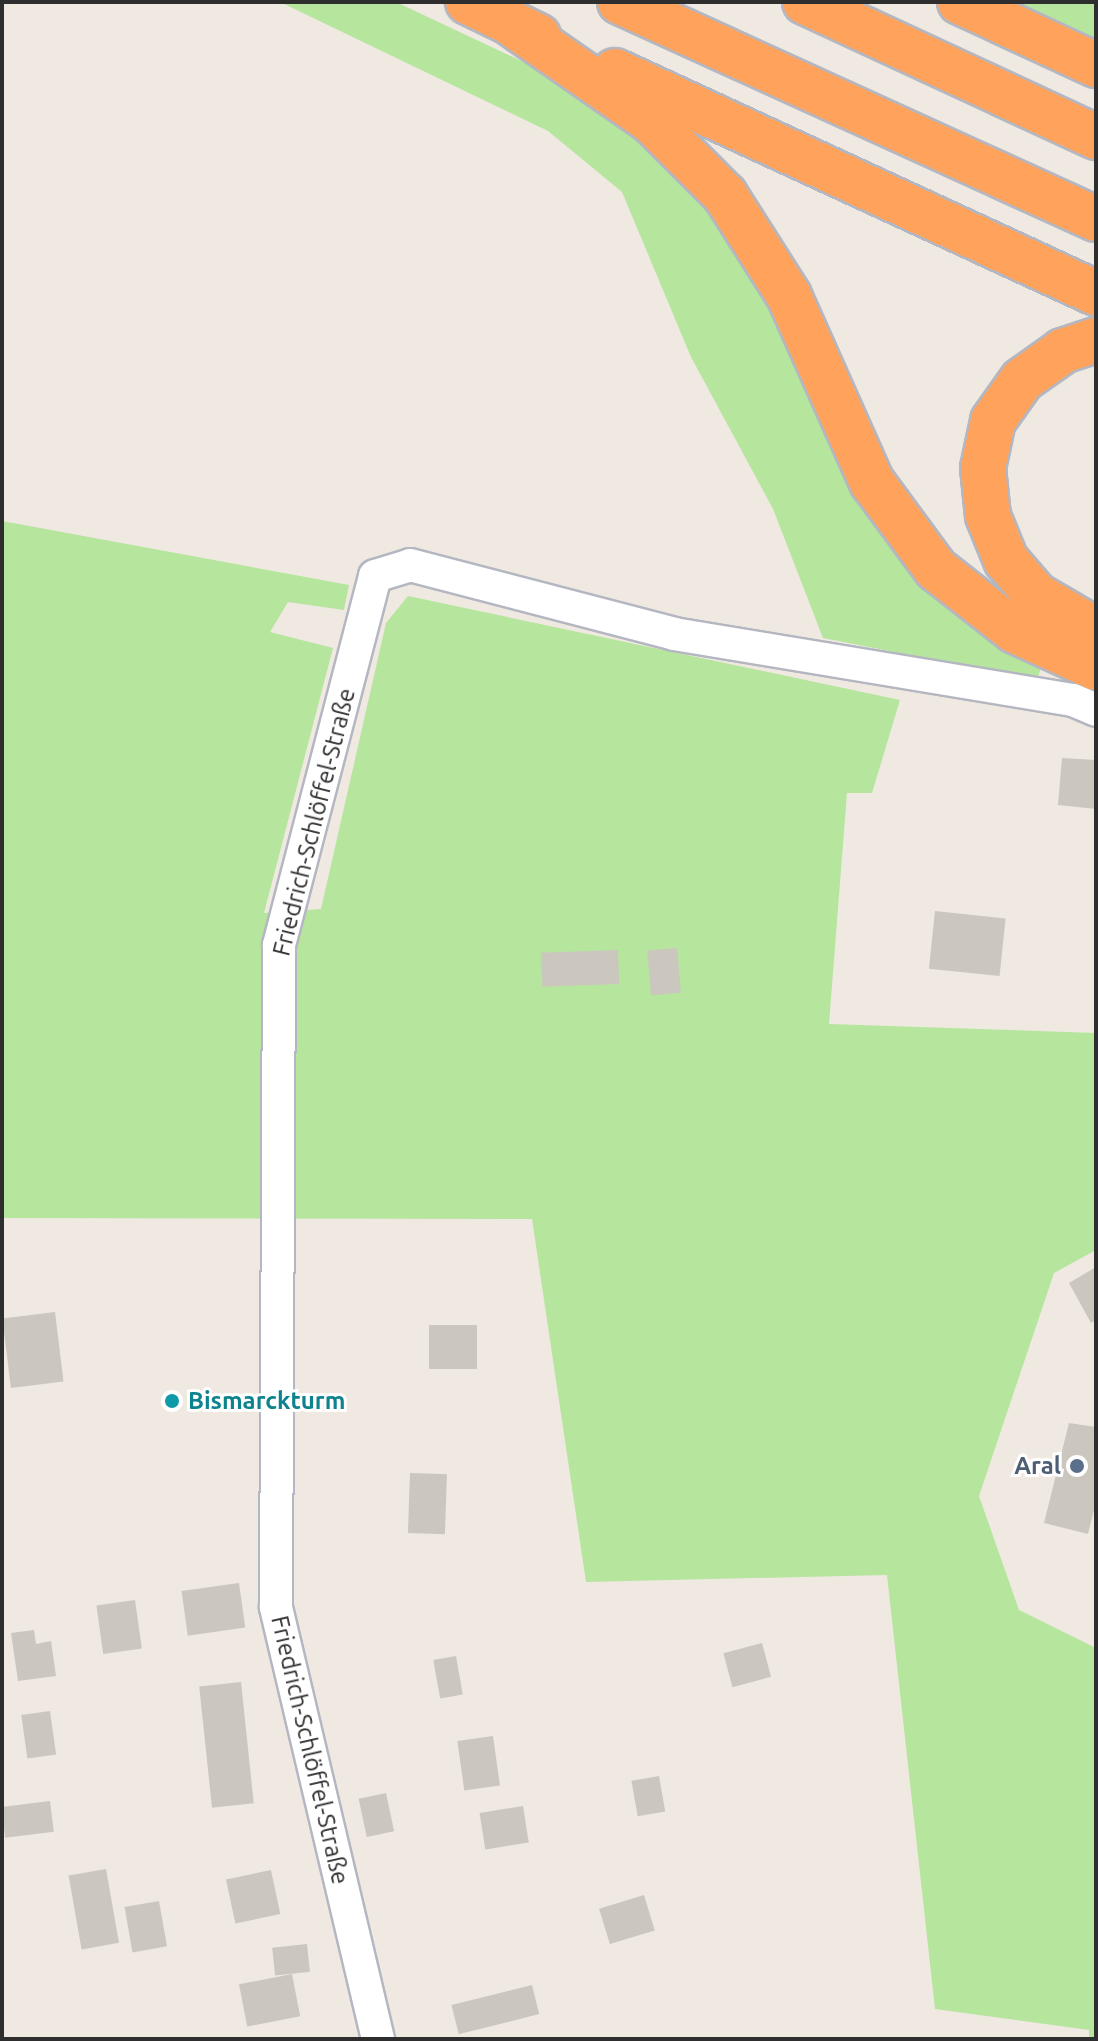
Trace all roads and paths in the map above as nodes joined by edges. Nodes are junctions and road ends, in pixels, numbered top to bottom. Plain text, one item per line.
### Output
1 (468, 2) edge
2 (620, 2) edge
3 (805, 2) edge
4 (960, 2) edge
5 (513, 25) junction
6 (1096, 65) edge
7 (1096, 137) edge
8 (1096, 219) edge
9 (1096, 293) edge
10 (1096, 340) edge
11 (1096, 630) edge
12 (1096, 668) edge
13 (1096, 710) edge
14 (378, 2039) edge

1 - 5 highway
2 - 8 highway
3 - 7 highway
4 - 6 highway
5 - 9 highway
5 - 12 highway
10 - 11 highway
13 - 14 street, Friedrich-Schlöffel-Straße

